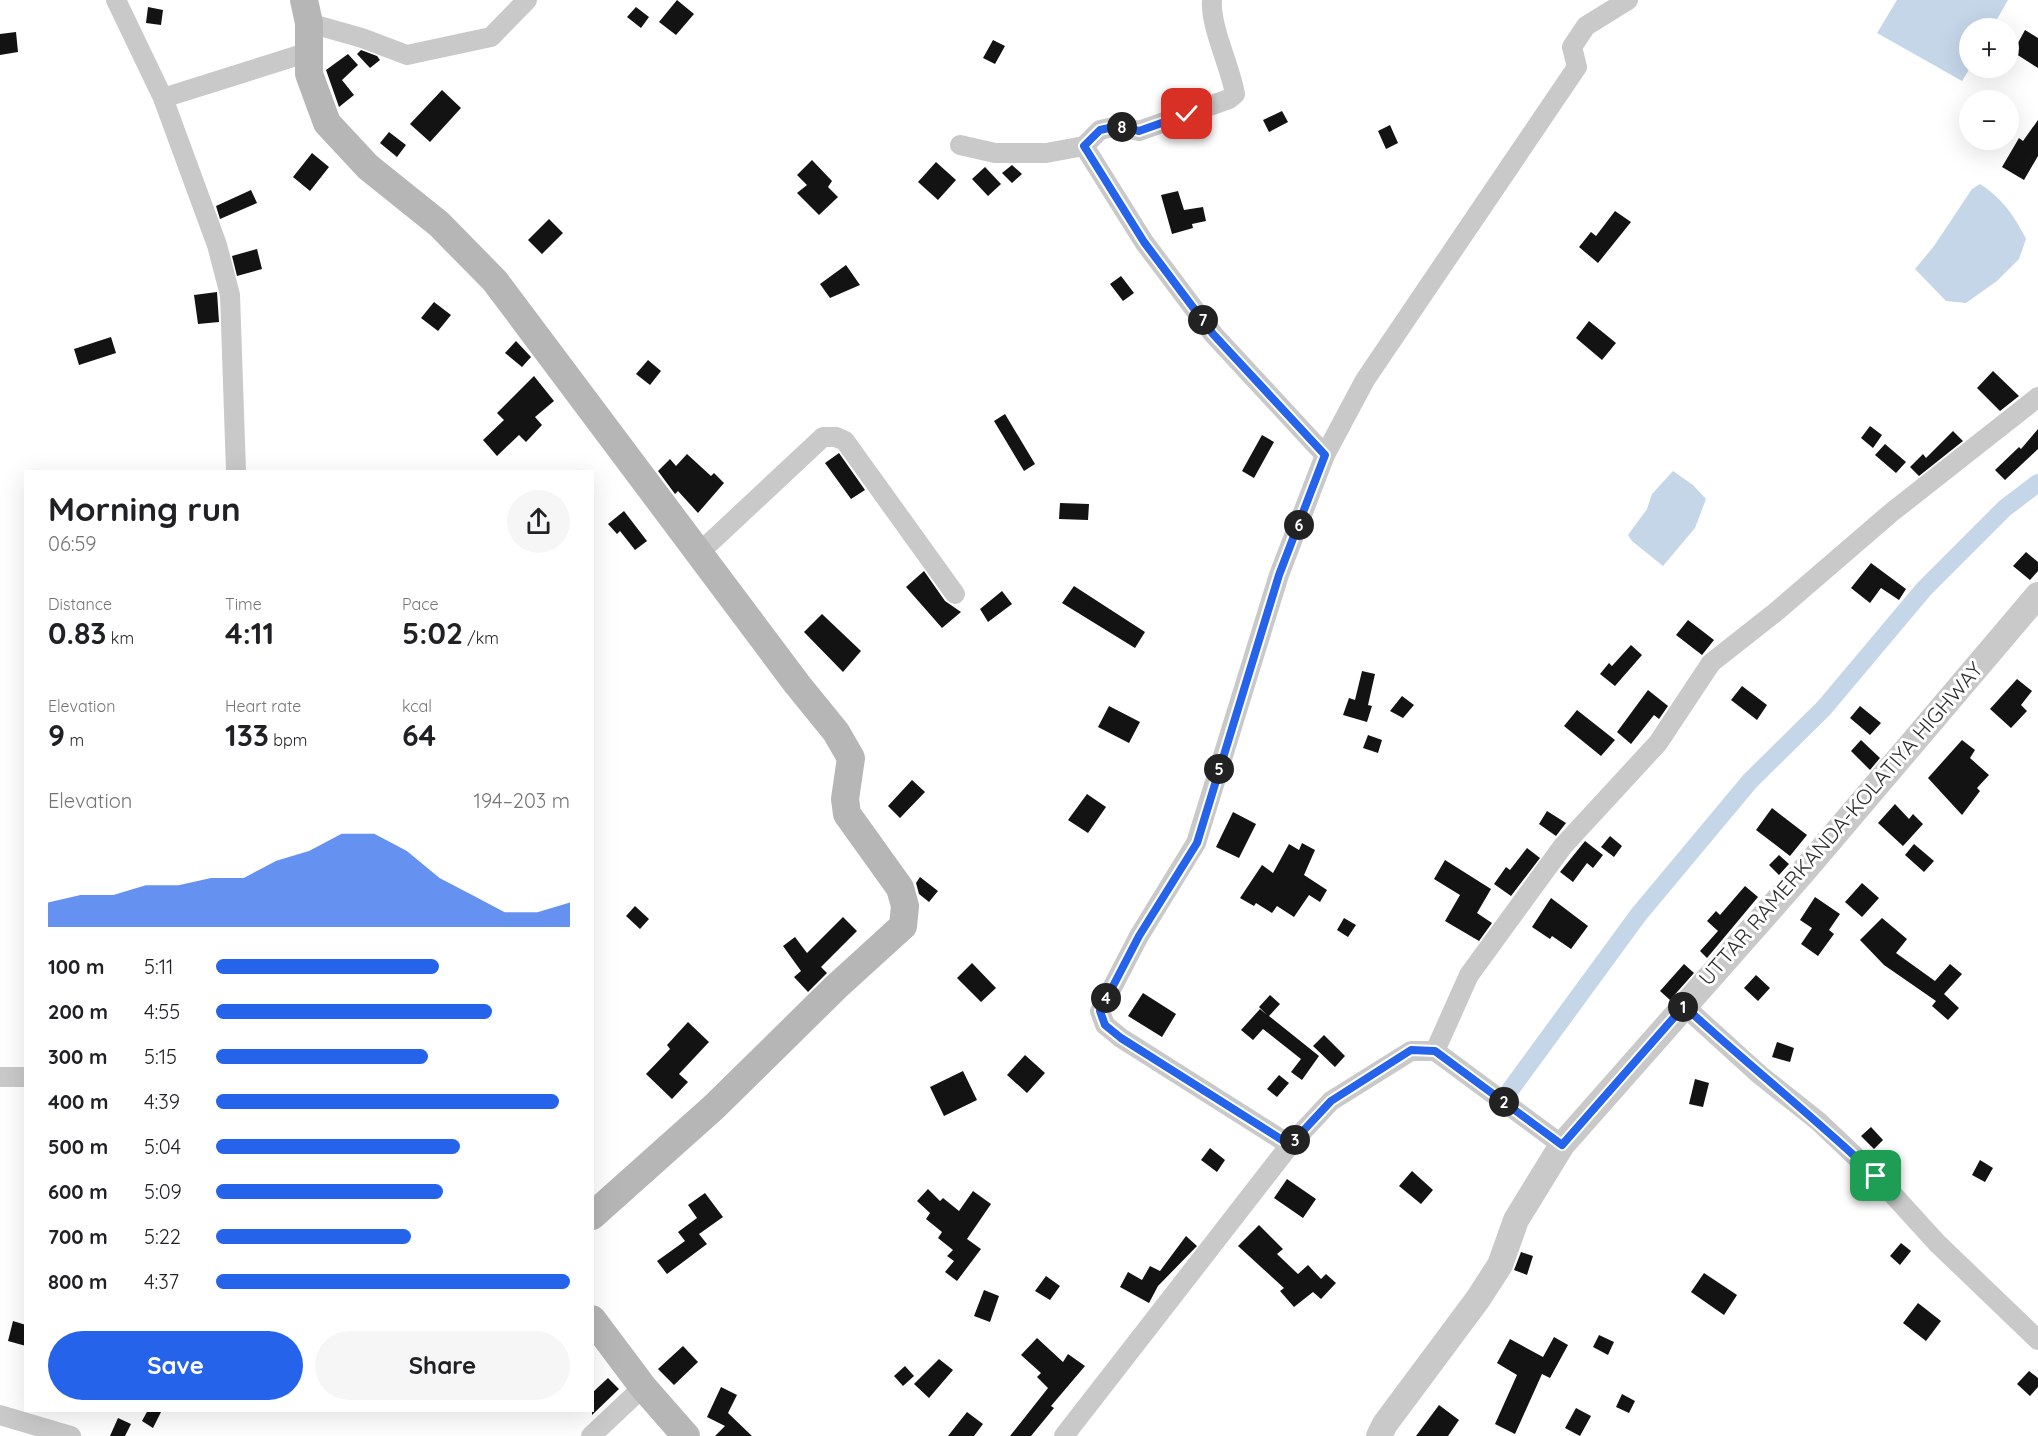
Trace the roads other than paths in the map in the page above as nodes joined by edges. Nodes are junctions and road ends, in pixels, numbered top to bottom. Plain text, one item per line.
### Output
1 (116, 0) edge
2 (527, 0) edge
3 (1212, 0) edge
4 (1628, 0) edge
5 (306, 11) edge
6 (309, 52) junction
7 (163, 98) junction
8 (960, 144) dead end
9 (1084, 146) junction
10 (2038, 397) edge
11 (1325, 455) junction
12 (236, 470) edge
13 (700, 552) junction
14 (956, 594) dead end
15 (2038, 595) edge
16 (1684, 1006) junction
17 (1435, 1051) junction
18 (0, 1077) edge
19 (24, 1077) edge
20 (1290, 1145) junction
21 (1562, 1145) junction
22 (594, 1214) edge
23 (594, 1321) edge
24 (2038, 1340) edge
25 (643, 1387) junction
26 (0, 1415) edge
27 (71, 1436) edge
28 (591, 1436) edge
29 (686, 1436) edge
30 (1064, 1436) edge
31 (1379, 1436) edge

1 - 7 street
2 - 5 street
3 - 9 street
4 - 11 street
5 - 6 main road
6 - 7 street
6 - 13 main road
7 - 12 street
8 - 9 street
9 - 11 street
10 - 17 street
11 - 20 street
13 - 14 street
13 - 22 main road
15 - 16 street, UTTAR RAMERKANDA-KOLATIYA HIGHWAY
16 - 21 street, UTTAR RAMERKANDA-KOLATIYA HIGHWAY
16 - 24 street
17 - 20 street
17 - 21 street
18 - 19 street
20 - 30 street
21 - 31 street, UTTAR RAMERKANDA-KOLATIYA HIGHWAY
23 - 25 main road
25 - 28 street
25 - 29 main road
26 - 27 street

